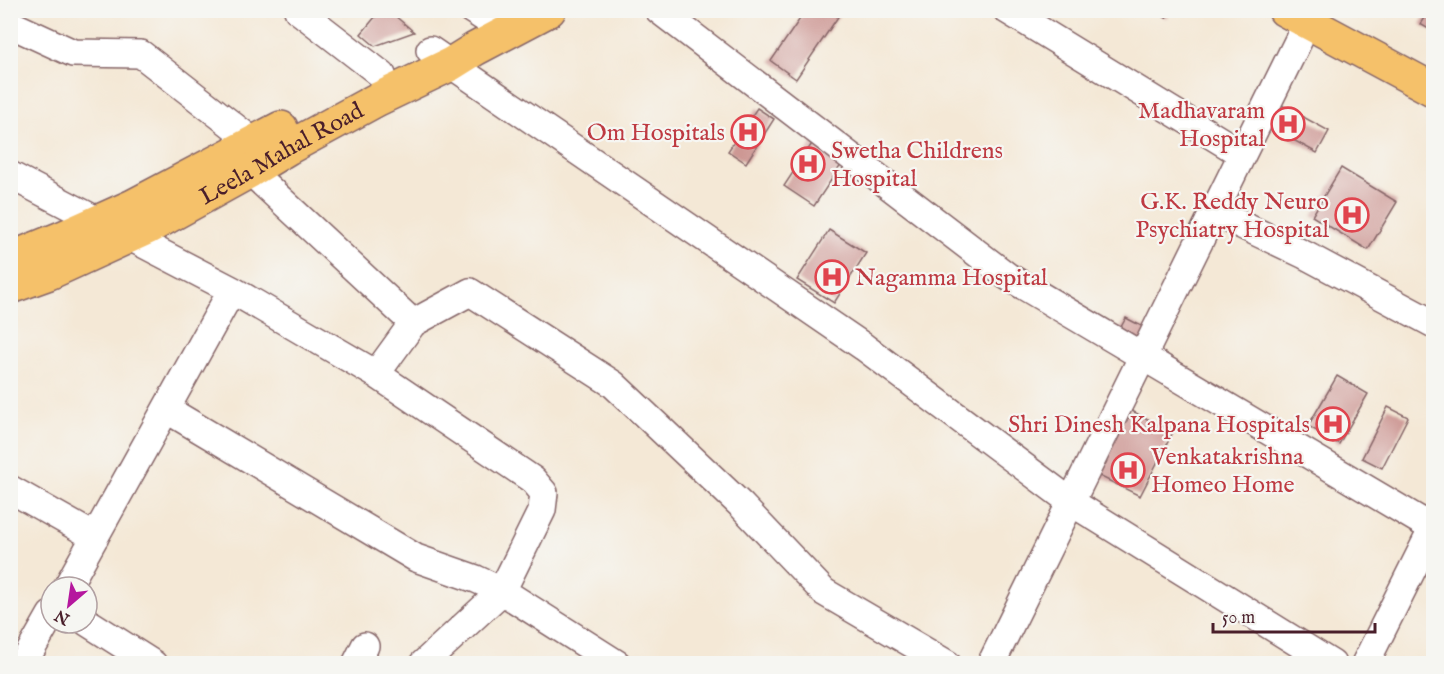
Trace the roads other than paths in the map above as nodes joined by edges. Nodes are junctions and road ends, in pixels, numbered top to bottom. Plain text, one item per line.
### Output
1 (298, 10) edge
2 (549, 10) edge
3 (659, 10) edge
4 (1007, 10) edge
5 (487, 13) edge
6 (1306, 15) edge
7 (10, 24) edge
8 (441, 57) junction
9 (1434, 70) edge
10 (382, 75) junction
11 (1434, 90) edge
12 (1242, 154) junction
13 (252, 157) junction
14 (10, 175) edge
15 (1214, 212) junction
16 (98, 221) junction
17 (130, 237) junction
18 (10, 259) edge
19 (46, 260) junction
20 (10, 287) edge
21 (232, 290) junction
22 (10, 303) edge
23 (414, 322) junction
24 (1434, 324) edge
25 (1143, 357) junction
26 (376, 374) junction
27 (166, 409) junction
28 (10, 489) edge
29 (1071, 502) junction
30 (1433, 528) edge
31 (95, 537) junction
32 (74, 575) edge
33 (502, 591) junction
34 (99, 629) edge
35 (39, 635) edge
36 (438, 659) edge
37 (599, 659) edge
38 (22, 663) edge
39 (153, 663) edge
40 (947, 663) edge
41 (991, 663) edge
42 (1332, 663) edge
43 (1365, 663) edge

1 - 10 street
2 - 8 main road, Leela Mahal Road
3 - 25 street
4 - 12 street
5 - 8 main road, Leela Mahal Road
6 - 9 main road
6 - 11 main road
6 - 12 street
7 - 13 street
8 - 10 main road, Leela Mahal Road
8 - 13 main road, Leela Mahal Road
8 - 29 street
10 - 13 main road, Leela Mahal Road
12 - 15 street
13 - 16 main road, Leela Mahal Road
13 - 17 main road, Leela Mahal Road
13 - 23 street
14 - 16 street
15 - 24 street
15 - 25 street
16 - 19 main road, Leela Mahal Road
17 - 19 main road, Leela Mahal Road
17 - 21 street
18 - 19 main road, Leela Mahal Road
19 - 20 main road, Leela Mahal Road
19 - 22 street
21 - 26 street
21 - 27 street
23 - 26 street
23 - 40 street
25 - 29 street
25 - 30 street
26 - 33 street
27 - 31 street
27 - 33 street
28 - 31 street
29 - 41 street
29 - 42 street
30 - 43 street
31 - 32 street
33 - 36 street
33 - 37 street
34 - 39 street
35 - 38 street

